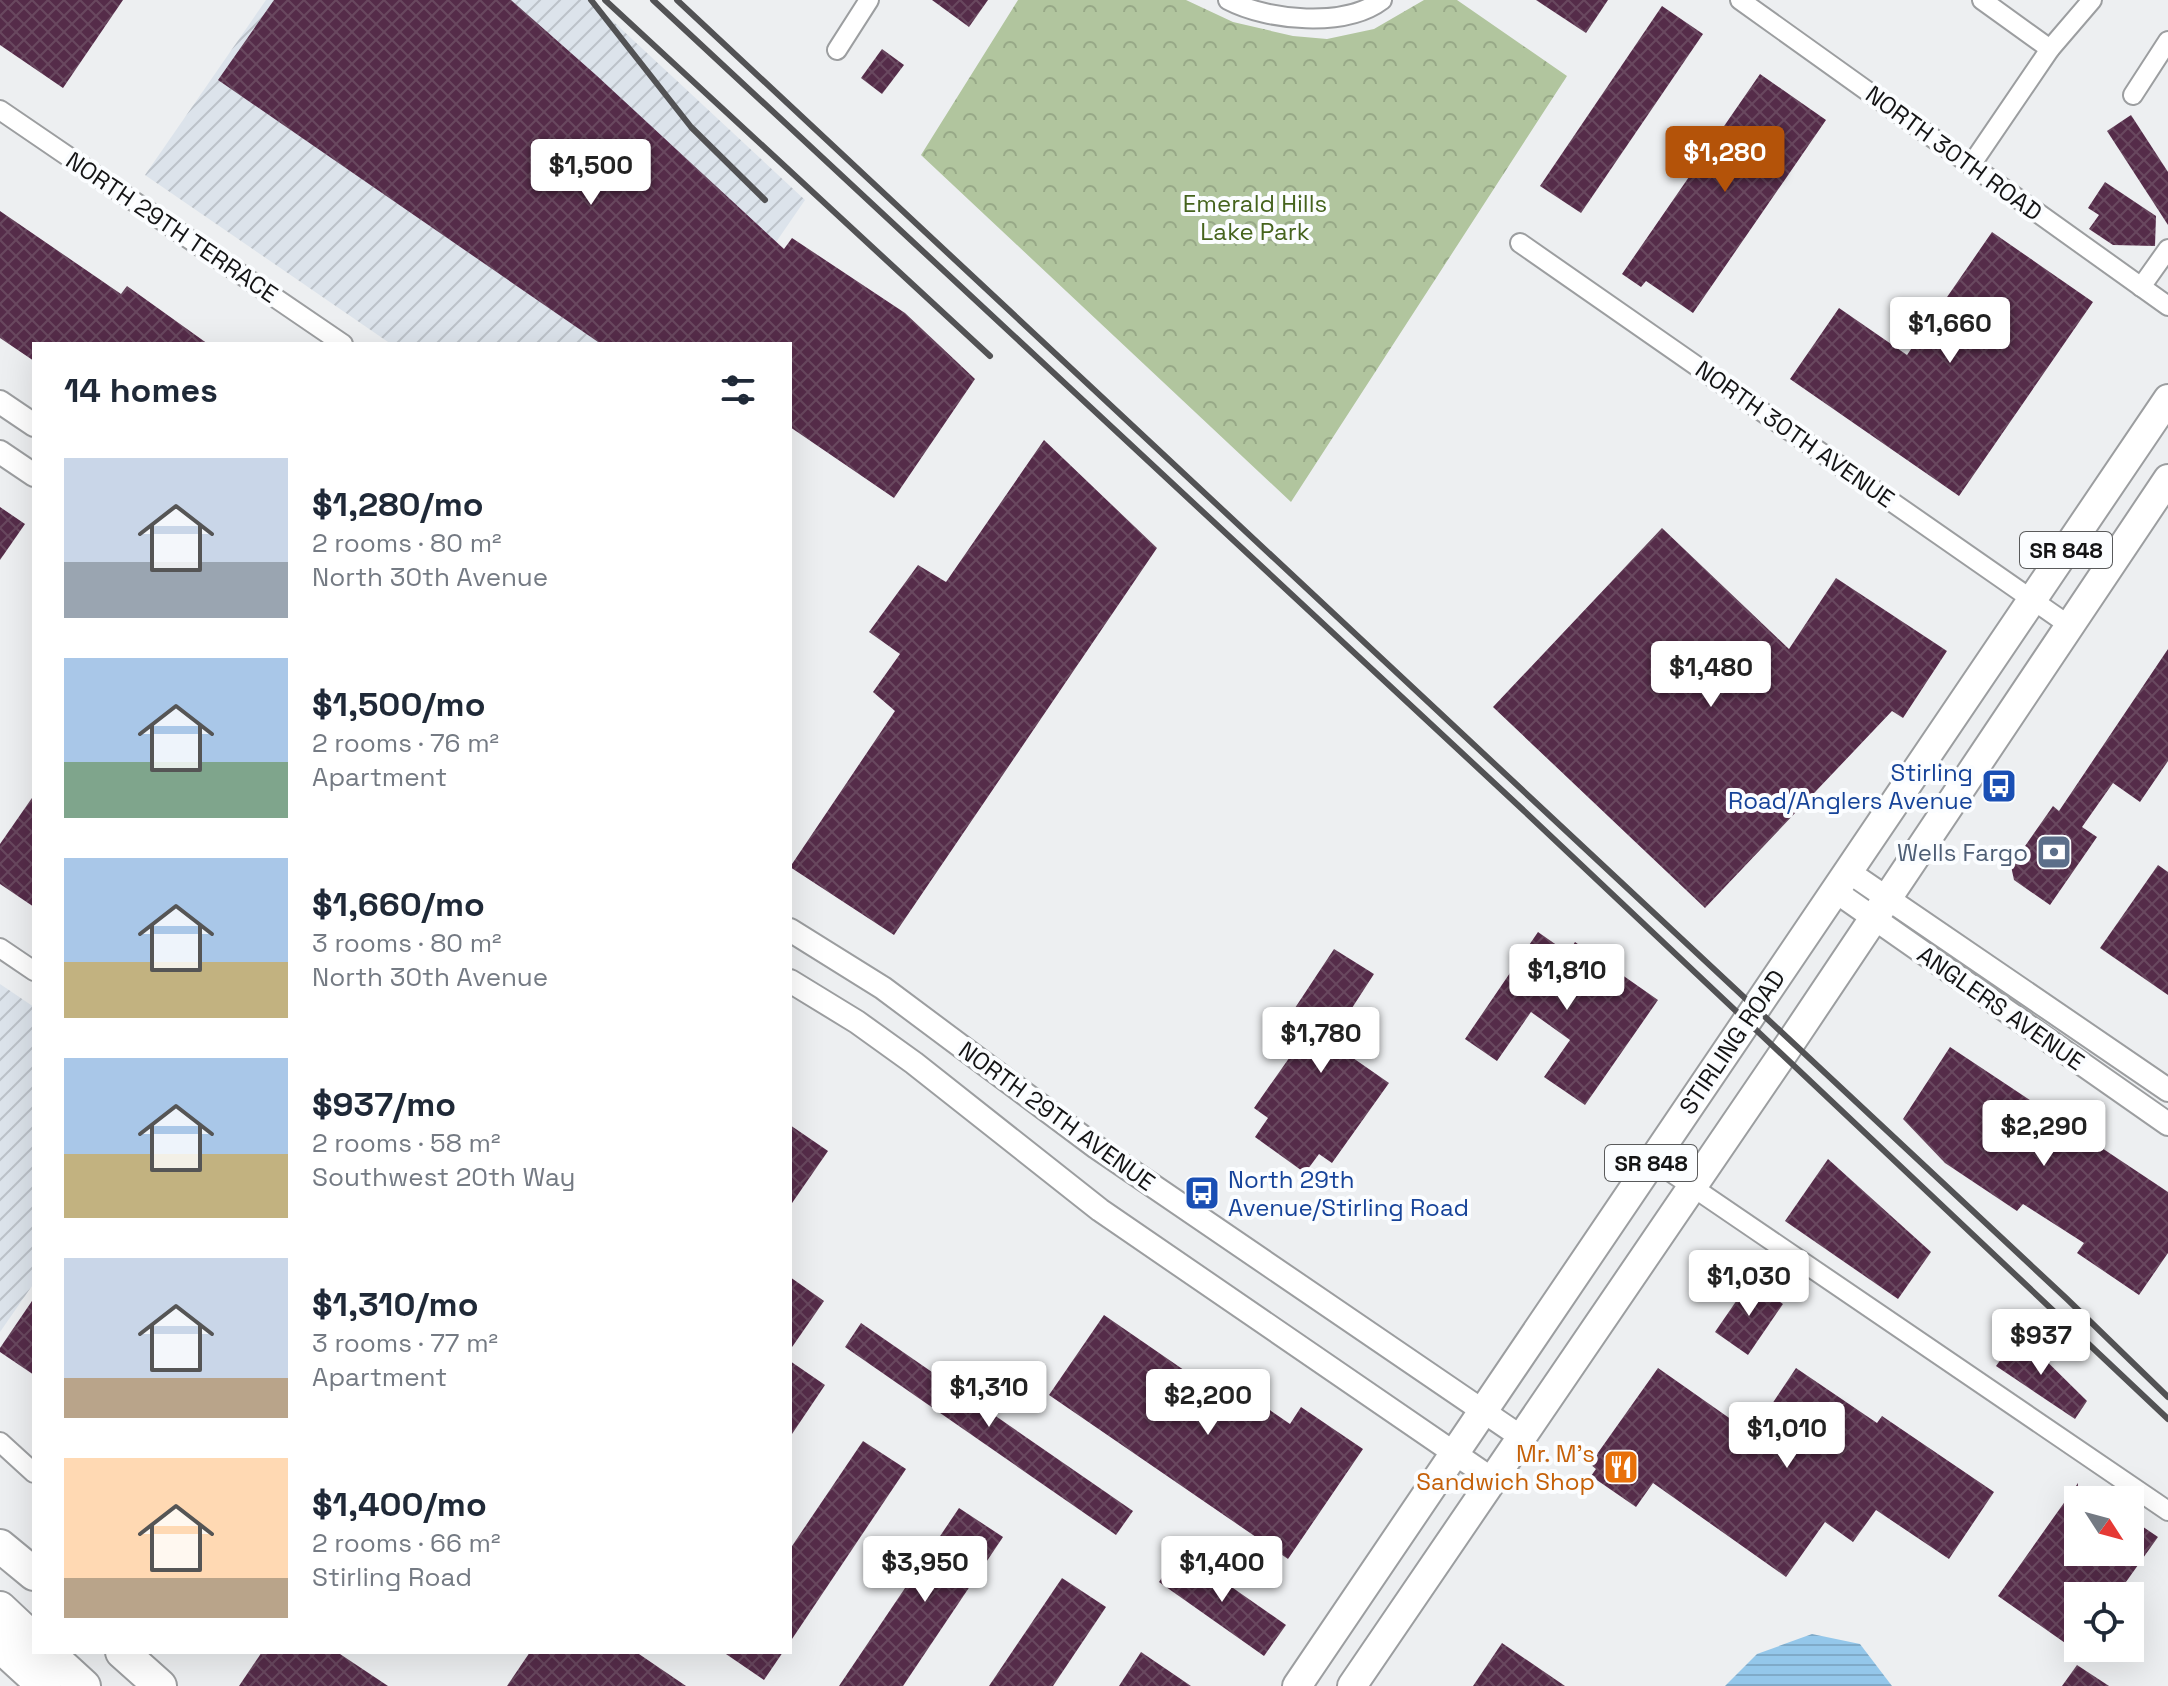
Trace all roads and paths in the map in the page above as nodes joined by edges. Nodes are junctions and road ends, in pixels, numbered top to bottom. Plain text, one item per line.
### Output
1 (869, 0) edge
2 (1382, 0) edge
3 (1740, 0) edge
4 (1982, 0) edge
5 (2092, 0) edge
6 (1241, 3) edge
7 (2168, 41) edge
8 (2050, 49) junction
9 (837, 50) dead end
10 (2133, 95) dead end
11 (0, 110) edge
12 (1971, 165) junction
13 (1520, 243) dead end
14 (2168, 249) edge
15 (2141, 287) junction
16 (2168, 306) edge
17 (340, 342) edge
18 (2168, 399) edge
19 (0, 402) edge
20 (32, 424) edge
21 (0, 452) edge
22 (32, 474) edge
23 (2168, 479) edge
24 (2033, 598) junction
25 (2070, 626) junction
26 (1842, 882) junction
27 (1880, 908) junction
28 (792, 931) edge
29 (0, 948) edge
30 (32, 970) edge
31 (792, 982) edge
32 (2168, 1090) edge
33 (2168, 1124) edge
34 (1653, 1160) junction
35 (1692, 1186) junction
36 (1483, 1412) junction
37 (1521, 1437) junction
38 (0, 1442) edge
39 (1454, 1455) junction
40 (32, 1471) edge
41 (1492, 1479) junction
42 (2168, 1511) edge
43 (0, 1546) edge
44 (32, 1572) edge
45 (0, 1608) edge
46 (32, 1638) edge
47 (0, 1646) edge
48 (49, 1654) edge
49 (124, 1654) edge
50 (44, 1686) edge
51 (84, 1686) edge
52 (160, 1686) edge
53 (1297, 1686) edge
54 (1352, 1686) edge

1 - 9 street
2 - 6 street
3 - 12 street, NORTH 30TH ROAD
4 - 8 street
5 - 8 street
7 - 10 street
8 - 12 street
11 - 17 street, NORTH 29TH TERRACE
12 - 15 street, NORTH 30TH ROAD
13 - 24 street, NORTH 30TH AVENUE
14 - 15 street
15 - 16 street, NORTH 30TH ROAD
18 - 24 main road, STIRLING ROAD / SR 848
19 - 20 street
21 - 22 street
23 - 25 main road, STIRLING ROAD / SR 848
24 - 25 street, NORTH 30TH AVENUE
24 - 26 main road, STIRLING ROAD / SR 848
25 - 27 main road, STIRLING ROAD / SR 848
26 - 27 street, ANGLERS AVENUE
26 - 34 main road, STIRLING ROAD / SR 848
27 - 32 street, ANGLERS AVENUE
27 - 33 street, ANGLERS AVENUE
27 - 35 main road, STIRLING ROAD / SR 848
28 - 36 street, NORTH 29TH AVENUE
29 - 30 street
31 - 39 street, NORTH 29TH AVENUE
34 - 35 street
34 - 36 main road, STIRLING ROAD / SR 848
35 - 37 main road, STIRLING ROAD / SR 848
35 - 42 street
36 - 37 street, NORTH 29TH AVENUE
36 - 39 main road, STIRLING ROAD / SR 848
37 - 41 main road, STIRLING ROAD / SR 848
38 - 40 street
39 - 41 street, NORTH 29TH AVENUE
39 - 53 main road, STIRLING ROAD / SR 848
41 - 54 main road, STIRLING ROAD / SR 848
43 - 44 highway
45 - 46 highway
47 - 50 highway
48 - 51 highway
49 - 52 highway

